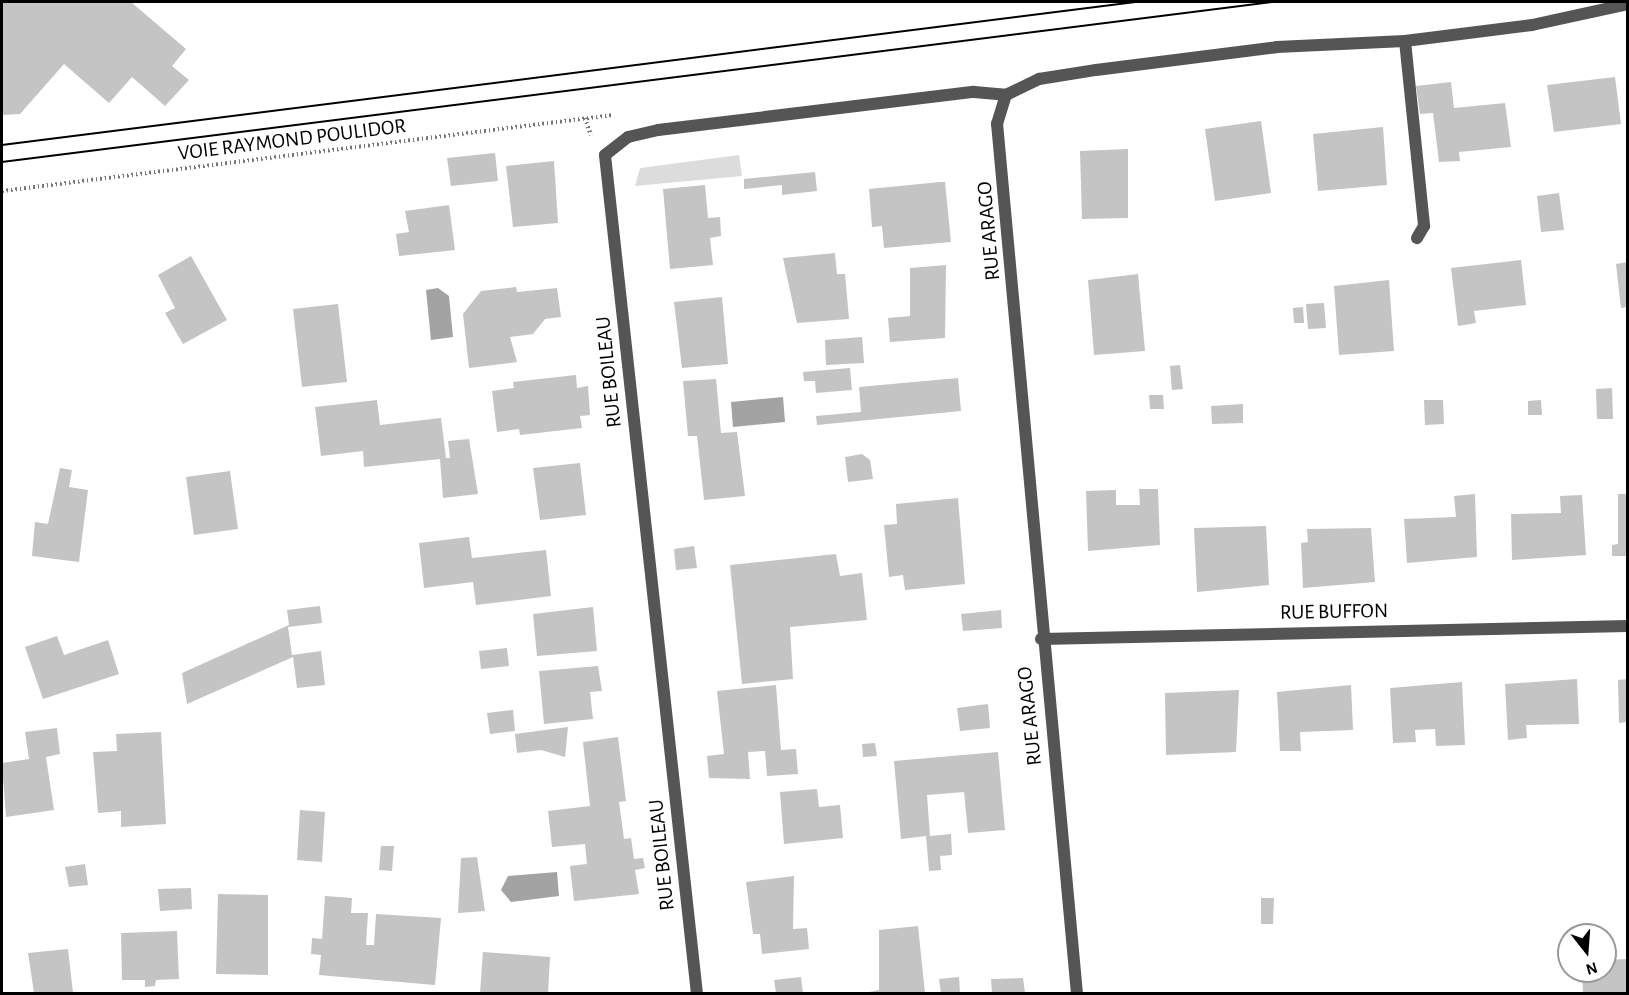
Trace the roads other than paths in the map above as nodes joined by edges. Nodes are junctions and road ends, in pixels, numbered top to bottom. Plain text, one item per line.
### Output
1 (1628, 4) edge
2 (1405, 41) junction
3 (1006, 95) junction
4 (1418, 238) dead end
5 (1628, 626) edge
6 (1041, 639) junction
7 (697, 993) edge
8 (1077, 993) edge

1 - 2 street
2 - 3 street
2 - 4 street
3 - 6 street, RUE ARAGO
3 - 7 street, RUE BOILEAU
5 - 6 street, RUE BUFFON
6 - 8 street, RUE ARAGO

